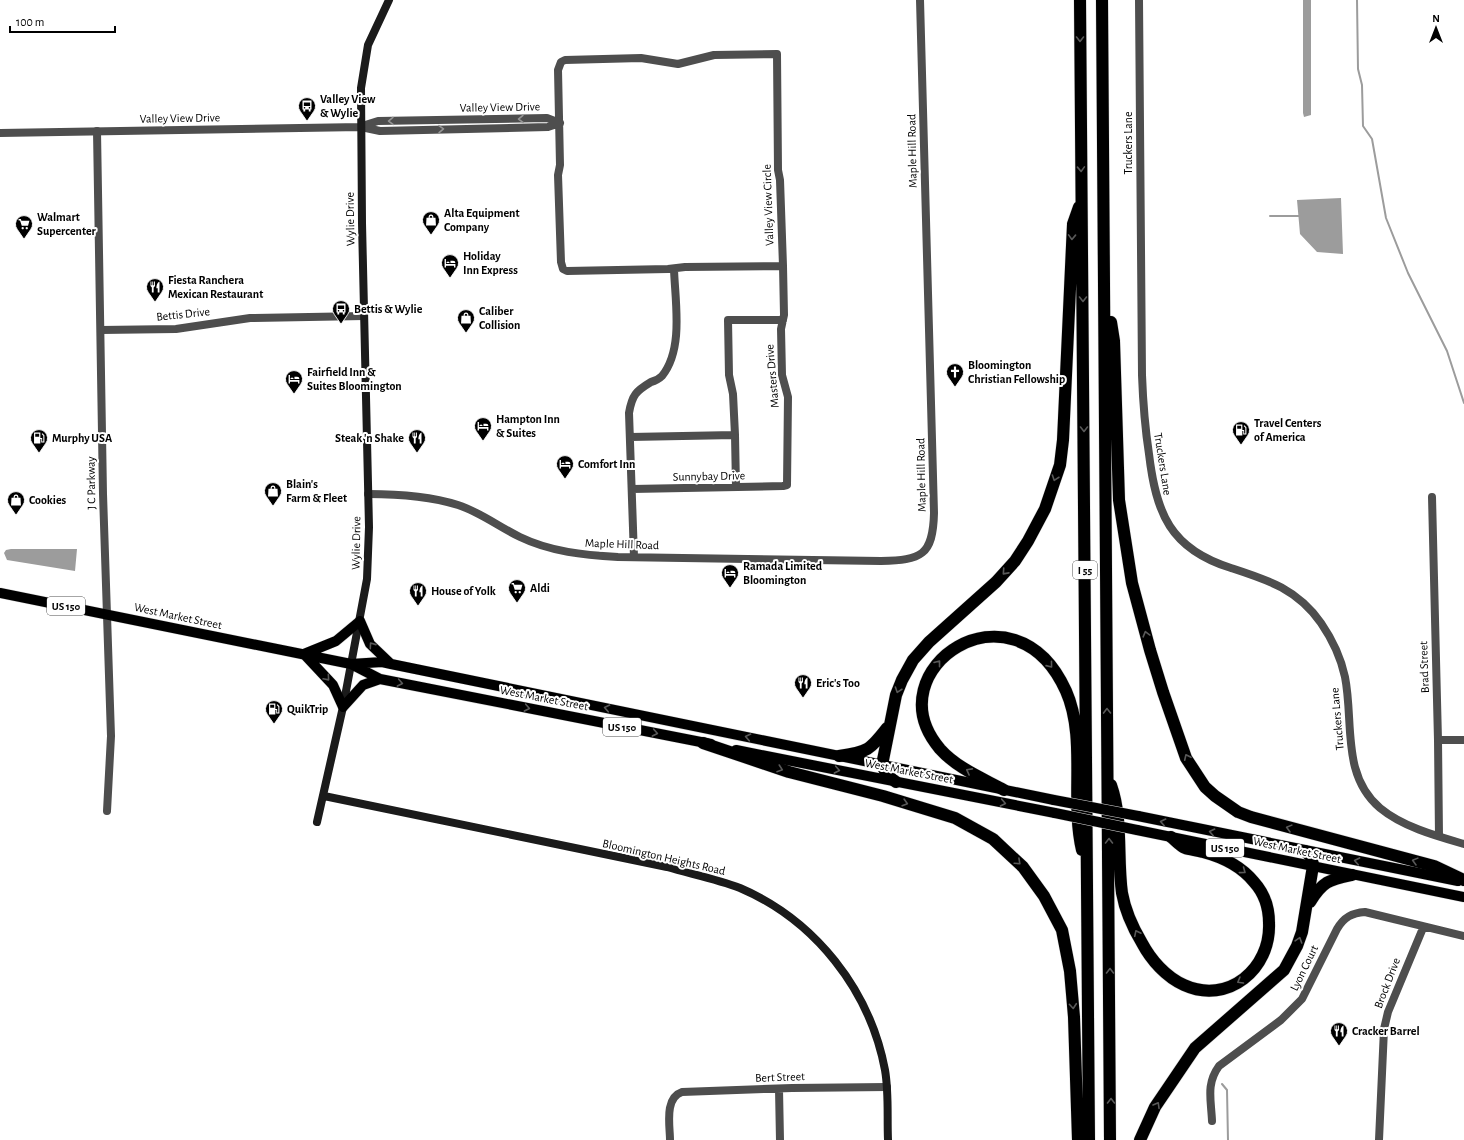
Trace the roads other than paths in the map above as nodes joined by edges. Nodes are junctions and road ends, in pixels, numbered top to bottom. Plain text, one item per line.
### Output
1 (389, 0) edge
2 (920, 0) edge
3 (1080, 0) edge
4 (1102, 0) edge
5 (1139, 0) edge
6 (560, 123) junction
7 (361, 127) junction
8 (97, 131) junction
9 (0, 133) edge
10 (1082, 200) junction
11 (783, 266) junction
12 (674, 268) junction
13 (1104, 285) junction
14 (364, 316) junction
15 (783, 320) junction
16 (101, 330) junction
17 (735, 435) junction
18 (630, 437) junction
19 (787, 485) joint
20 (736, 487) junction
21 (632, 489) junction
22 (368, 494) junction
23 (1432, 497) dead end
24 (634, 557) junction
25 (0, 593) edge
26 (106, 614) junction
27 (360, 621) junction
28 (304, 654) junction
29 (351, 664) junction
30 (391, 664) junction
31 (380, 679) junction
32 (343, 707) junction
33 (890, 723) junction
34 (1438, 740) junction
35 (1464, 740) edge
36 (703, 743) junction
37 (839, 756) junction
38 (882, 765) junction
39 (1108, 775) junction
40 (896, 782) junction
41 (1004, 790) junction
42 (324, 796) junction
43 (107, 811) dead end
44 (317, 822) dead end
45 (1439, 836) junction
46 (1170, 837) junction
47 (1464, 844) edge
48 (1305, 851) junction
49 (1313, 866) junction
50 (1087, 872) junction
51 (1352, 875) junction
52 (1464, 881) edge
53 (1464, 897) edge
54 (1307, 906) junction
55 (1423, 928) junction
56 (1464, 936) edge
57 (887, 1086) junction
58 (779, 1089) junction
59 (1212, 1121) dead end
60 (670, 1140) edge
61 (780, 1140) edge
62 (888, 1140) edge
63 (1078, 1140) edge
64 (1089, 1140) edge
65 (1110, 1140) edge
66 (1140, 1140) edge
67 (1378, 1140) edge

1 - 7 main road, Wylie Drive
2 - 24 street, Maple Hill Road
3 -> 10 highway, I 55
4 - 13 highway, I 55
5 - 45 street, Truckers Lane
6 - 7 street, Valley View Drive
6 - 11 street, Valley View Circle
6 - 12 street, Valley View Circle
7 - 8 street, Valley View Drive
7 - 14 main road, Wylie Drive
8 - 9 street, Valley View Drive
8 - 16 street, J C Parkway
10 -> 33 highway
10 -> 50 highway, I 55
11 - 12 street, Valley View Circle
11 - 15 street, Masters Drive
12 - 18 street
39 -> 13 highway, I 55
52 -> 13 highway
14 - 16 street, Bettis Drive
14 - 22 main road, Wylie Drive
15 - 17 street
15 - 19 street, Masters Drive
16 - 26 street, J C Parkway
17 - 18 street
17 - 20 street
18 - 21 street
19 - 20 street, Sunnybay Drive
20 - 21 street, Sunnybay Drive
21 - 24 street
22 - 24 street, Maple Hill Road
22 - 27 main road, Wylie Drive
23 - 34 street, Brad Street
25 - 26 main road, West Market Street / US 150
26 - 28 main road, West Market Street / US 150
26 - 43 street, J C Parkway
27 - 28 main road
27 - 29 main road, Wylie Drive
30 -> 27 main road
28 - 29 main road, West Market Street / US 150
28 -> 32 main road
29 - 30 main road, West Market Street / US 150
29 - 31 main road, West Market Street / US 150
29 - 32 main road, Wylie Drive
37 -> 30 main road, West Market Street / US 150
31 - 32 main road
31 -> 36 main road, West Market Street / US 150
32 - 42 main road, Wylie Drive
33 - 37 highway
33 - 38 highway
34 - 35 street
34 - 45 street, Brad Street
36 -> 40 main road, West Market Street / US 150
36 -> 63 highway
37 - 38 main road, West Market Street / US 150
38 - 40 highway
38 - 41 main road, West Market Street / US 150
46 -> 39 highway
65 -> 39 highway, I 55
40 -> 46 main road, West Market Street / US 150, bridge
48 -> 41 main road, West Market Street / US 150, bridge
41 -> 50 highway
42 - 44 main road, Wylie Drive
42 - 57 main road, Bloomington Heights Road
45 - 47 street, Truckers Lane
46 - 49 main road, West Market Street / US 150
48 - 49 highway
52 -> 48 main road, West Market Street / US 150
49 - 51 main road, West Market Street / US 150
49 - 54 highway
50 - 64 highway, I 55
51 - 53 main road, West Market Street / US 150
51 - 54 highway
66 -> 54 highway
55 - 56 street
55 - 59 street, Lyon Court
55 - 67 street, Brock Drive
57 - 58 street, Bert Street
57 - 62 main road, Bloomington Heights Road
58 - 60 street, Bert Street
58 - 61 street

